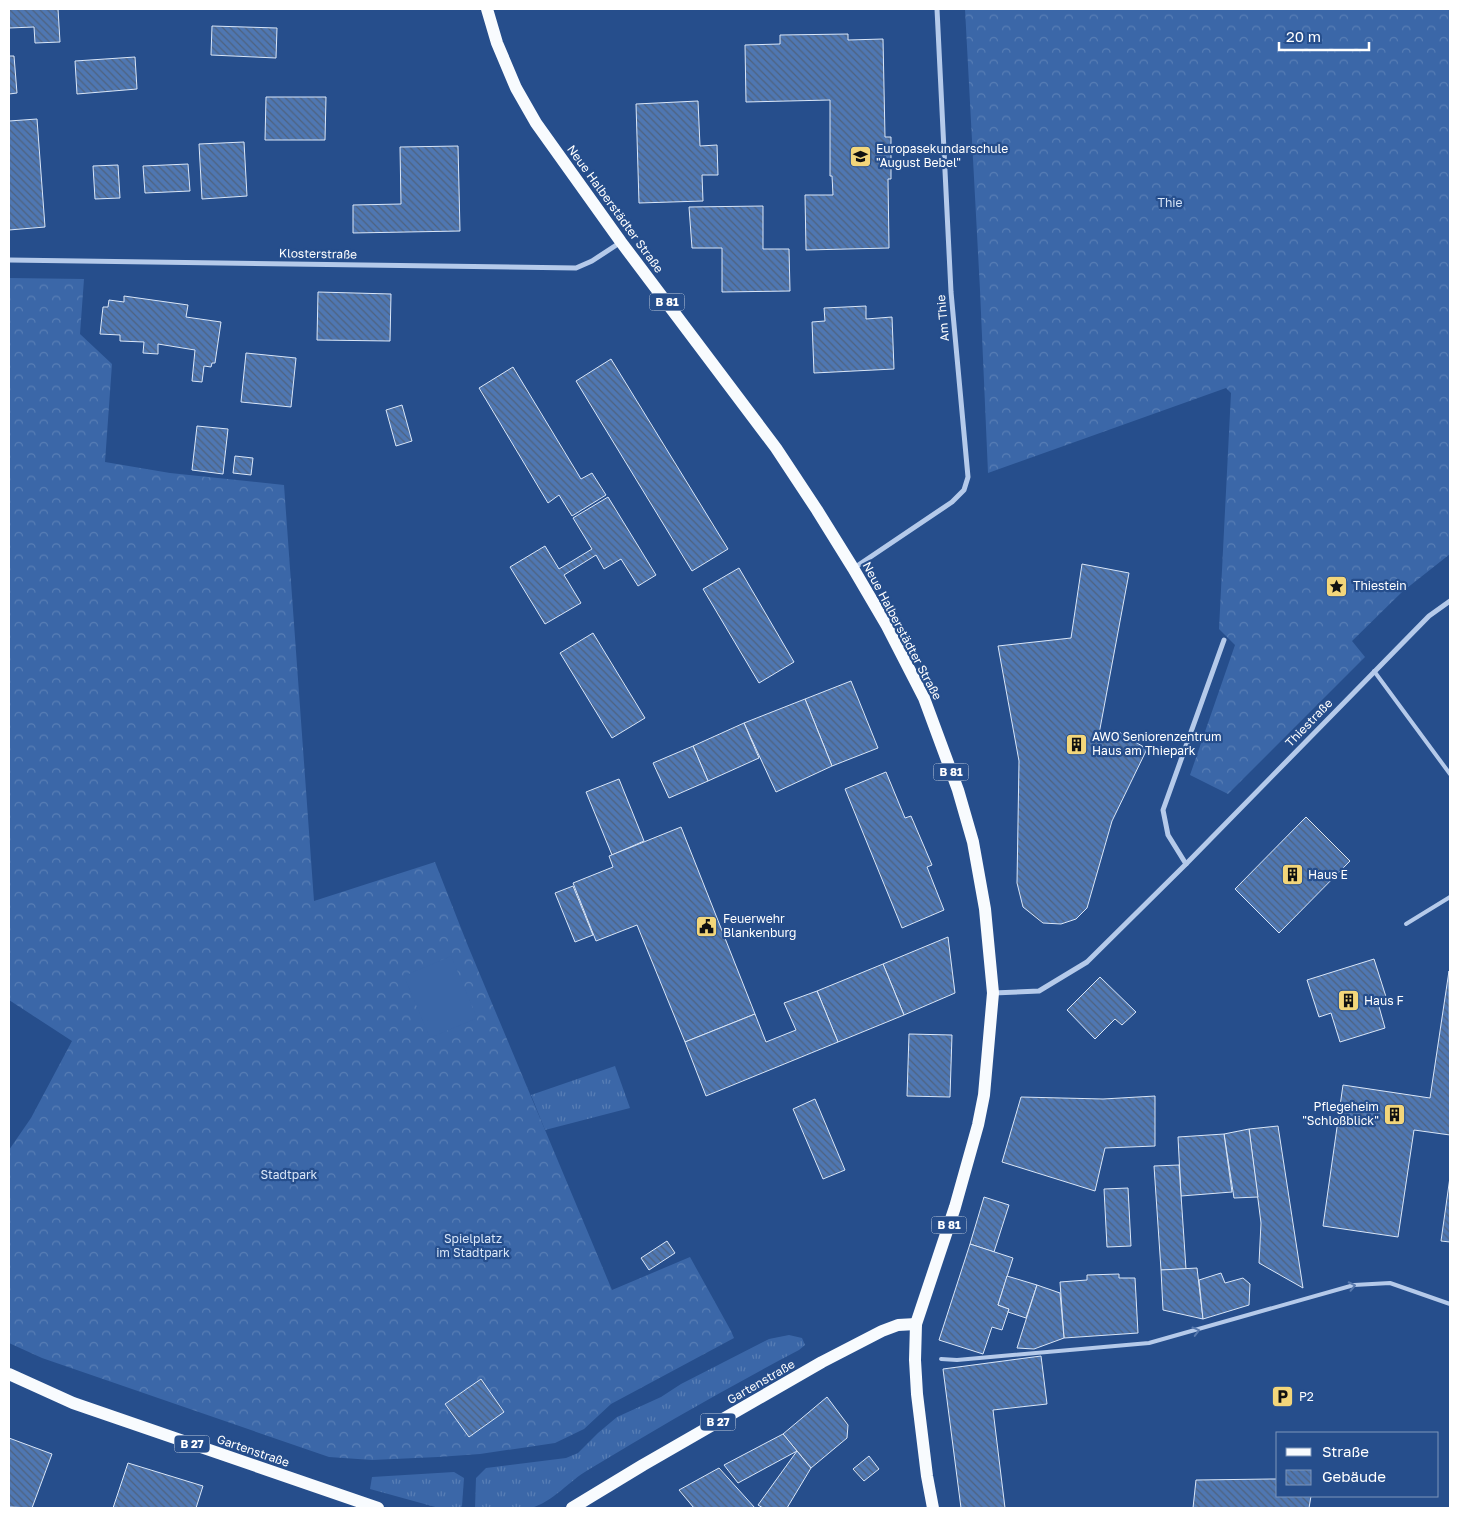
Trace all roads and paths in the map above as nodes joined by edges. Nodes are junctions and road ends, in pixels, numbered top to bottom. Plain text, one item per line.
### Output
1 (487, 9) edge
2 (936, 9) edge
3 (621, 242) junction
4 (9, 260) edge
5 (853, 568) junction
6 (1450, 601) edge
7 (1224, 640) dead end
8 (1374, 671) junction
9 (1450, 774) edge
10 (1186, 864) junction
11 (1450, 897) edge
12 (1406, 924) dead end
13 (993, 993) junction
14 (1450, 1304) edge
15 (916, 1324) junction
16 (942, 1360) dead end
17 (9, 1374) edge
18 (378, 1508) edge
19 (572, 1508) edge
20 (933, 1508) edge

1 - 3 main road, Neue Halberstädter Straße / B 81
2 - 5 street, Am Thie
3 - 4 street, Klosterstraße
3 - 5 main road, Neue Halberstädter Straße / B 81
5 - 13 main road, Neue Halberstädter Straße / B 81
6 - 8 street, Thiestraße
7 - 10 street
8 - 9 lane
8 - 10 street, Thiestraße
10 - 13 street, Thiestraße
11 - 12 lane
13 - 15 main road, Neue Halberstädter Straße / B 81
16 -> 14 lane
15 - 19 main road, Gartenstraße / B 27
15 - 20 main road, Neue Halberstädter Straße
17 - 18 main road, Gartenstraße / B 27

